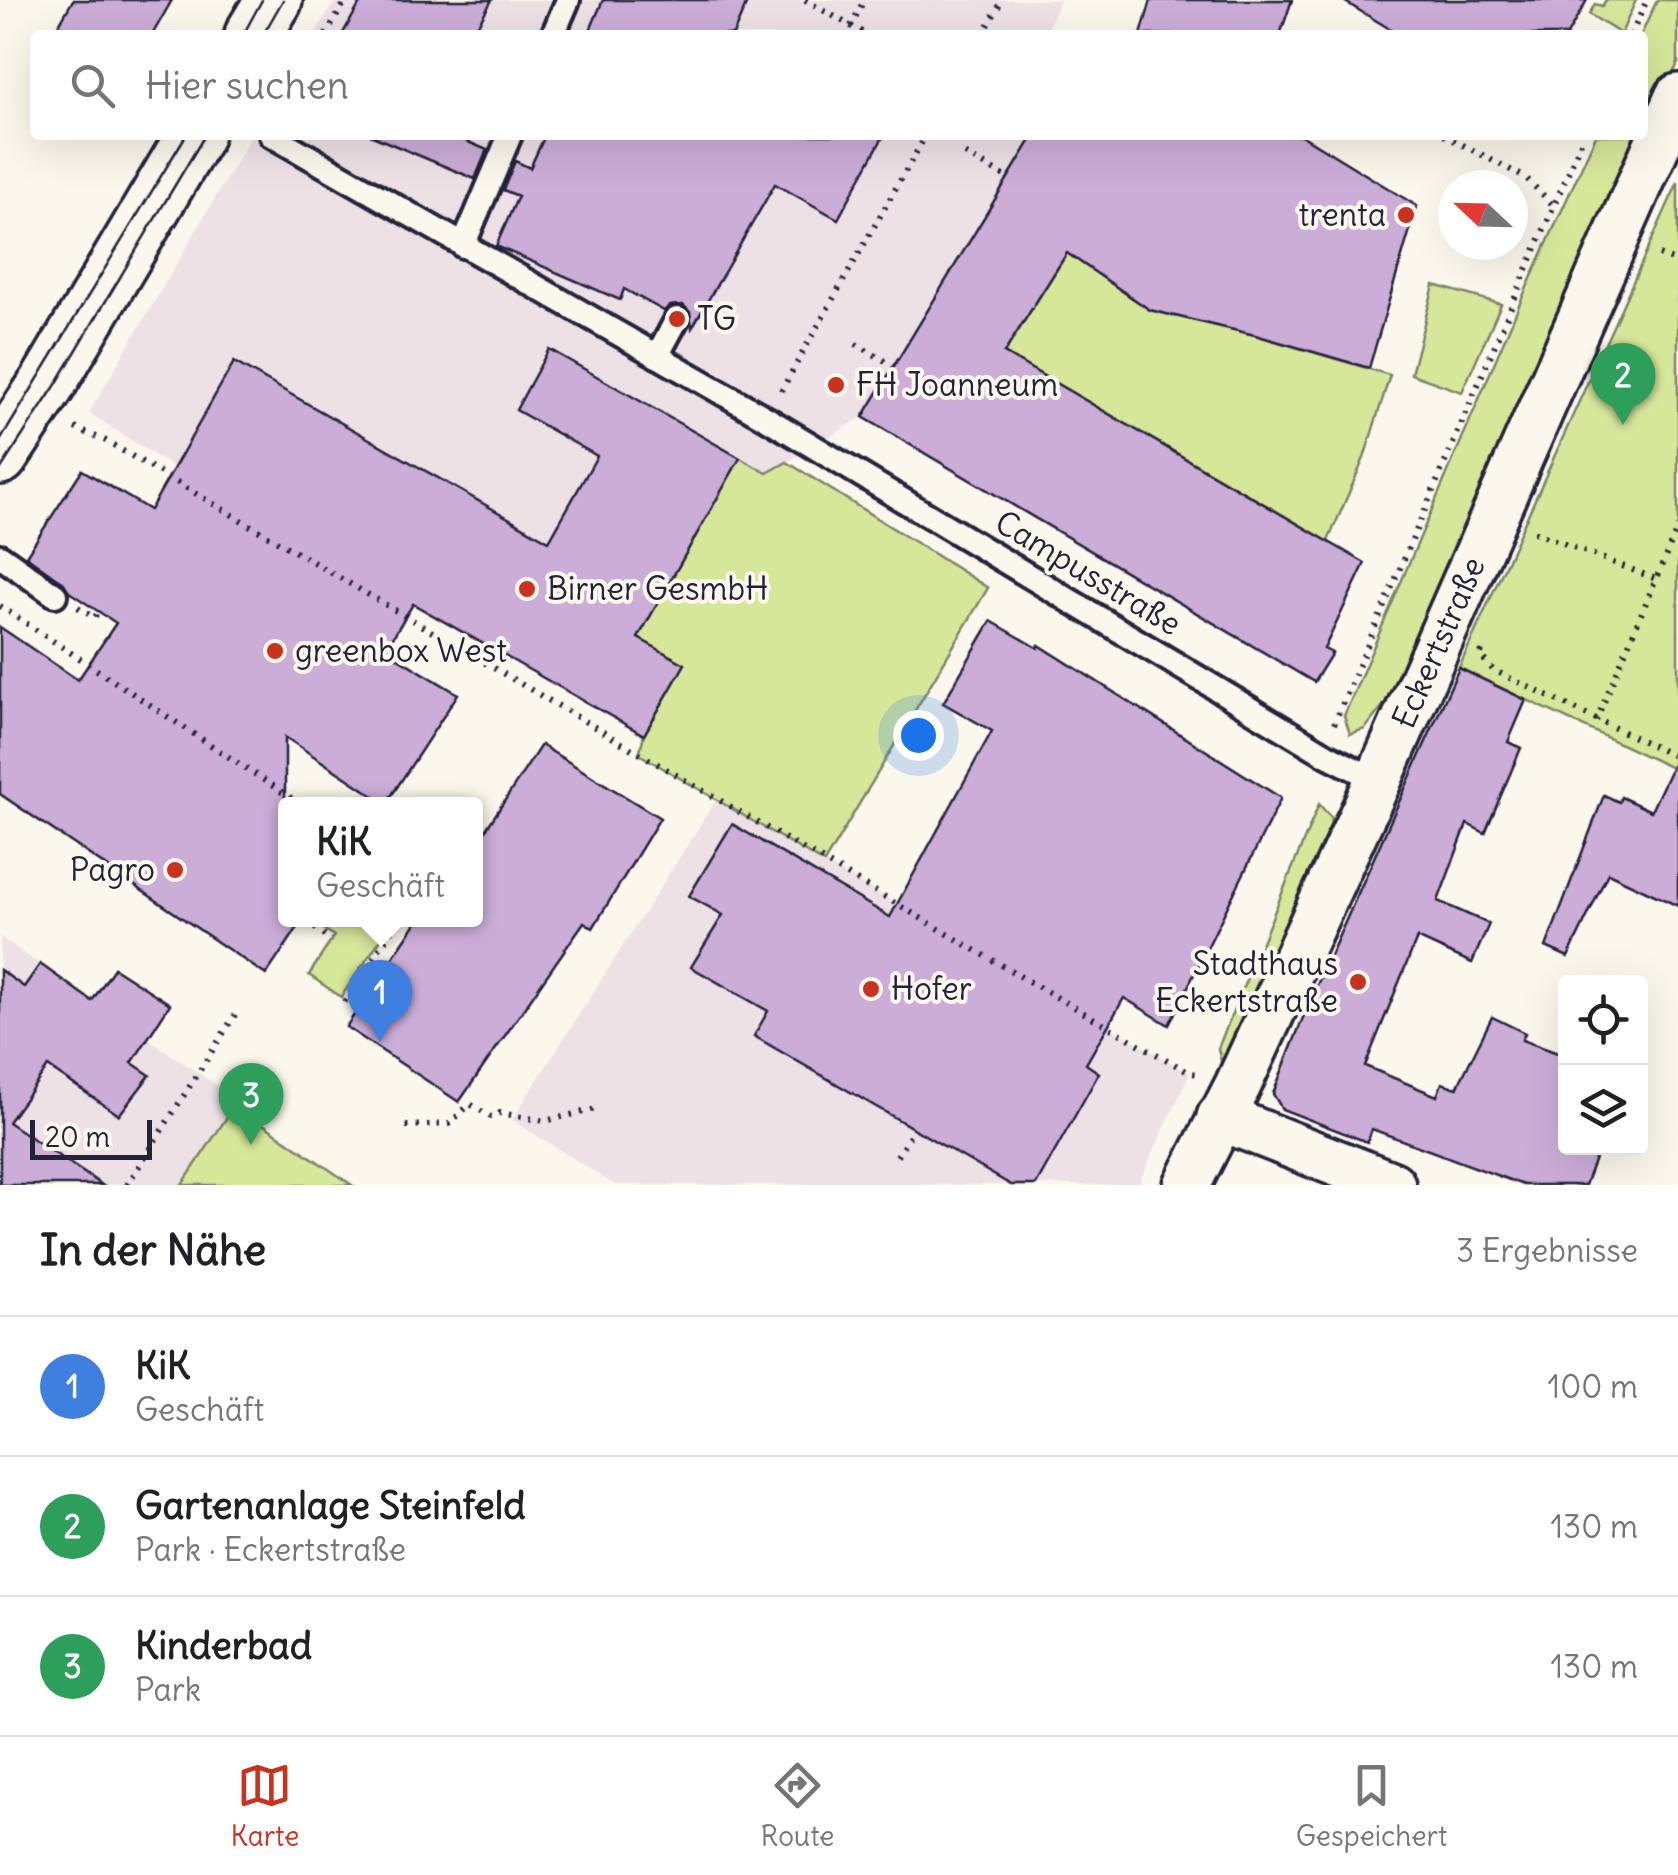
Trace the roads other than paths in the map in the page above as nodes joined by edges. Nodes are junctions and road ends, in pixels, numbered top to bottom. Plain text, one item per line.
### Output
1 (274, 0) edge
2 (568, 0) edge
3 (257, 30) edge
4 (555, 30) edge
5 (1678, 97) edge
6 (193, 140) edge
7 (280, 140) edge
8 (508, 140) edge
9 (463, 246) junction
10 (677, 319) dead end
11 (657, 356) junction
12 (0, 456) edge
13 (0, 556) edge
14 (55, 595) dead end
15 (1378, 781) junction
16 (1229, 1100) junction
17 (1187, 1185) edge
18 (1392, 1185) edge

1 - 3 main road
2 - 4 lane
5 - 15 street, Eckertstraße
6 - 12 main road
7 - 9 lane, Campusstraße
8 - 9 lane
9 - 11 lane, Campusstraße
10 - 11 lane
11 - 15 lane, Campusstraße
13 - 14 lane
15 - 16 street, Eckertstraße
16 - 17 street, Eckertstraße
16 - 18 street

